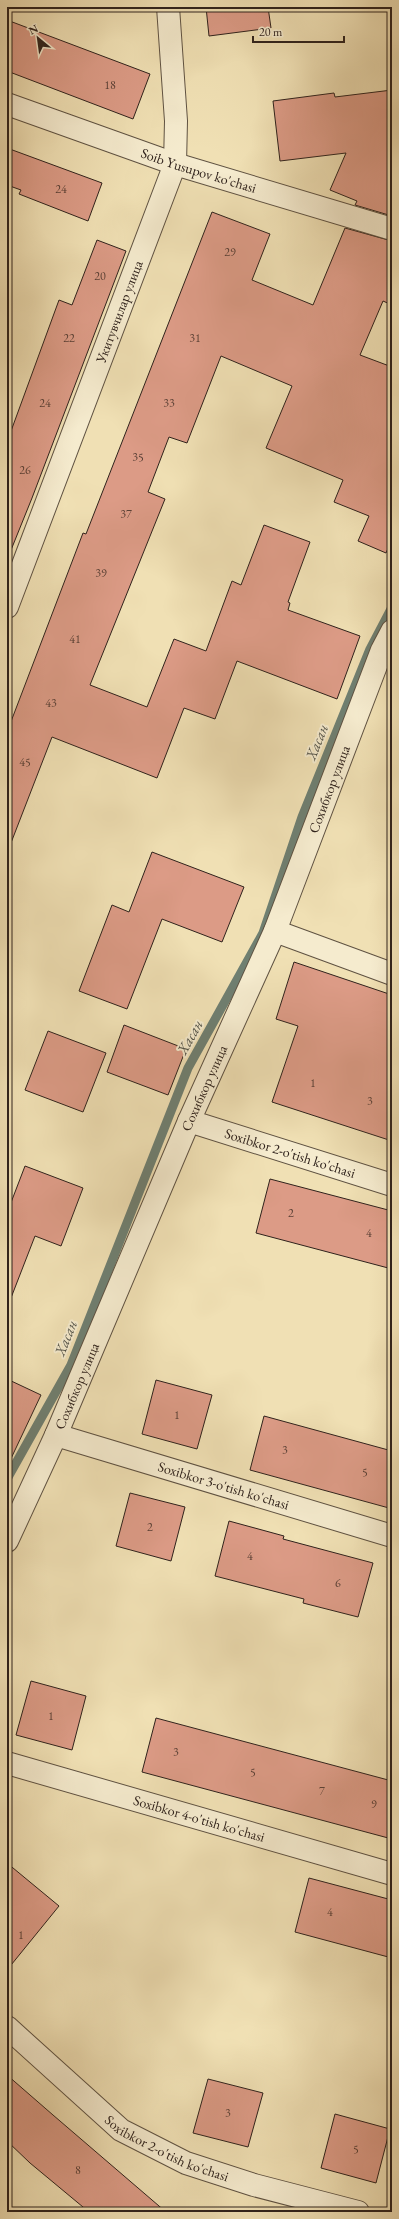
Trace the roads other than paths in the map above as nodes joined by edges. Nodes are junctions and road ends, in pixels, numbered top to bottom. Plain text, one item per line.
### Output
1 (168, 7) edge
2 (7, 104) edge
3 (175, 164) junction
4 (392, 230) edge
5 (7, 607) edge
6 (392, 631) edge
7 (275, 931) junction
8 (392, 974) edge
9 (189, 1121) junction
10 (392, 1185) edge
11 (56, 1434) junction
12 (392, 1536) edge
13 (7, 1541) edge
14 (7, 1762) edge
15 (392, 1874) edge
16 (7, 2027) edge
17 (358, 2212) edge

1 - 3 street, Укитувчилар улица
2 - 3 street, Soib Yusupov ko'chasi
3 - 4 street, Soib Yusupov ko'chasi
3 - 5 street, Укитувчилар улица
6 - 7 street, Сохибкор улица
7 - 8 street
7 - 9 street, Сохибкор улица
9 - 10 street, Soxibkor 2-o'tish ko'chasi
9 - 11 street, Сохибкор улица
11 - 12 street, Soxibkor 3-o'tish ko'chasi
11 - 13 street, Сохибкор улица
14 - 15 street, Soxibkor 4-o'tish ko'chasi
16 - 17 street, Soxibkor 2-o'tish ko'chasi

